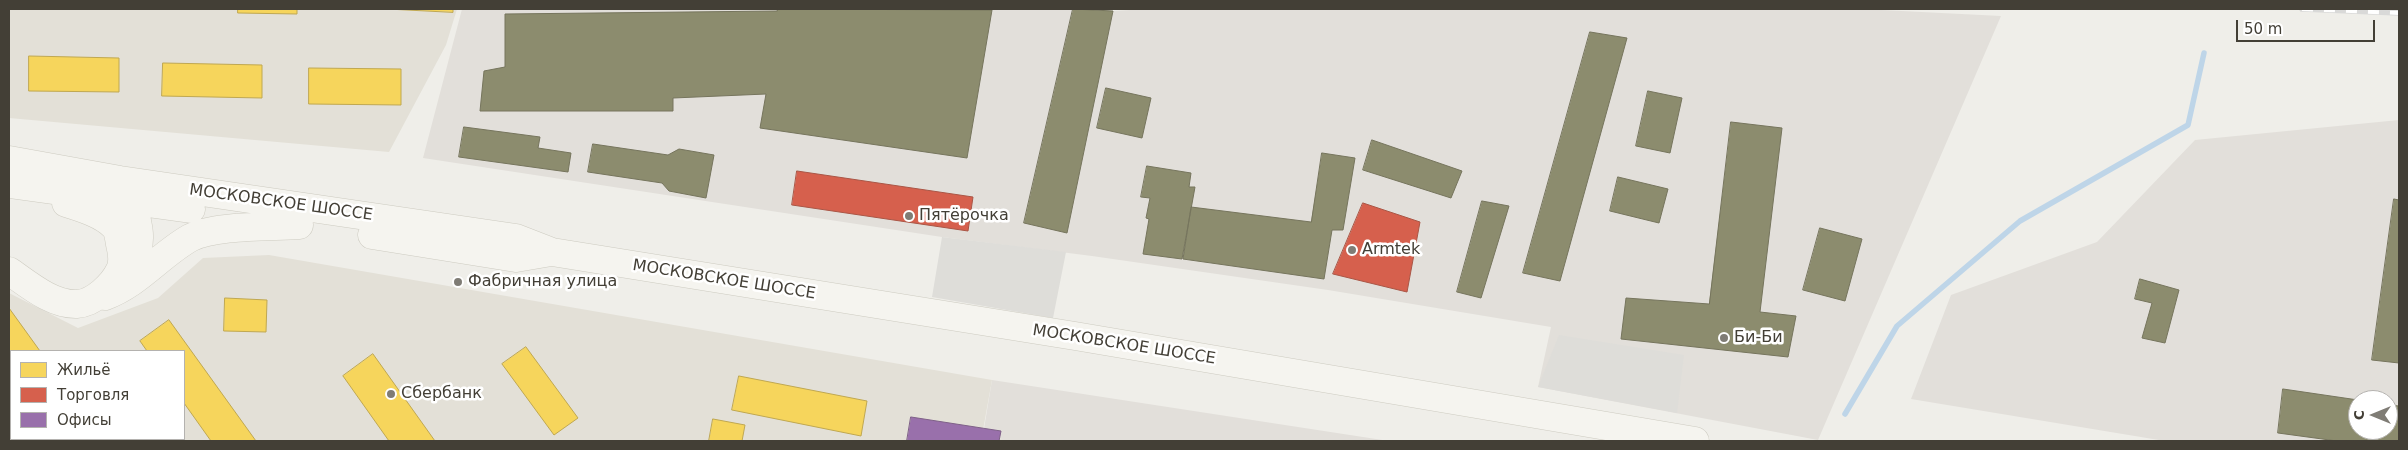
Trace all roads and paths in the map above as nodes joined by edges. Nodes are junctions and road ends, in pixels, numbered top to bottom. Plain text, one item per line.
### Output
1 (11, 177) edge
2 (126, 190) junction
3 (299, 225) junction
4 (552, 252) junction
5 (9, 271) edge
6 (90, 302) junction
7 (1695, 441) edge

1 - 2 main road, МОСКОВСКОЕ ШОССЕ
1 - 6 main road, МОСКОВСКОЕ ШОССЕ
2 - 3 main road, МОСКОВСКОЕ ШОССЕ
2 - 4 main road, МОСКОВСКОЕ ШОССЕ
2 - 6 main road
3 - 4 main road, МОСКОВСКОЕ ШОССЕ
3 - 6 main road
4 - 7 main road, МОСКОВСКОЕ ШОССЕ
5 - 6 main road

